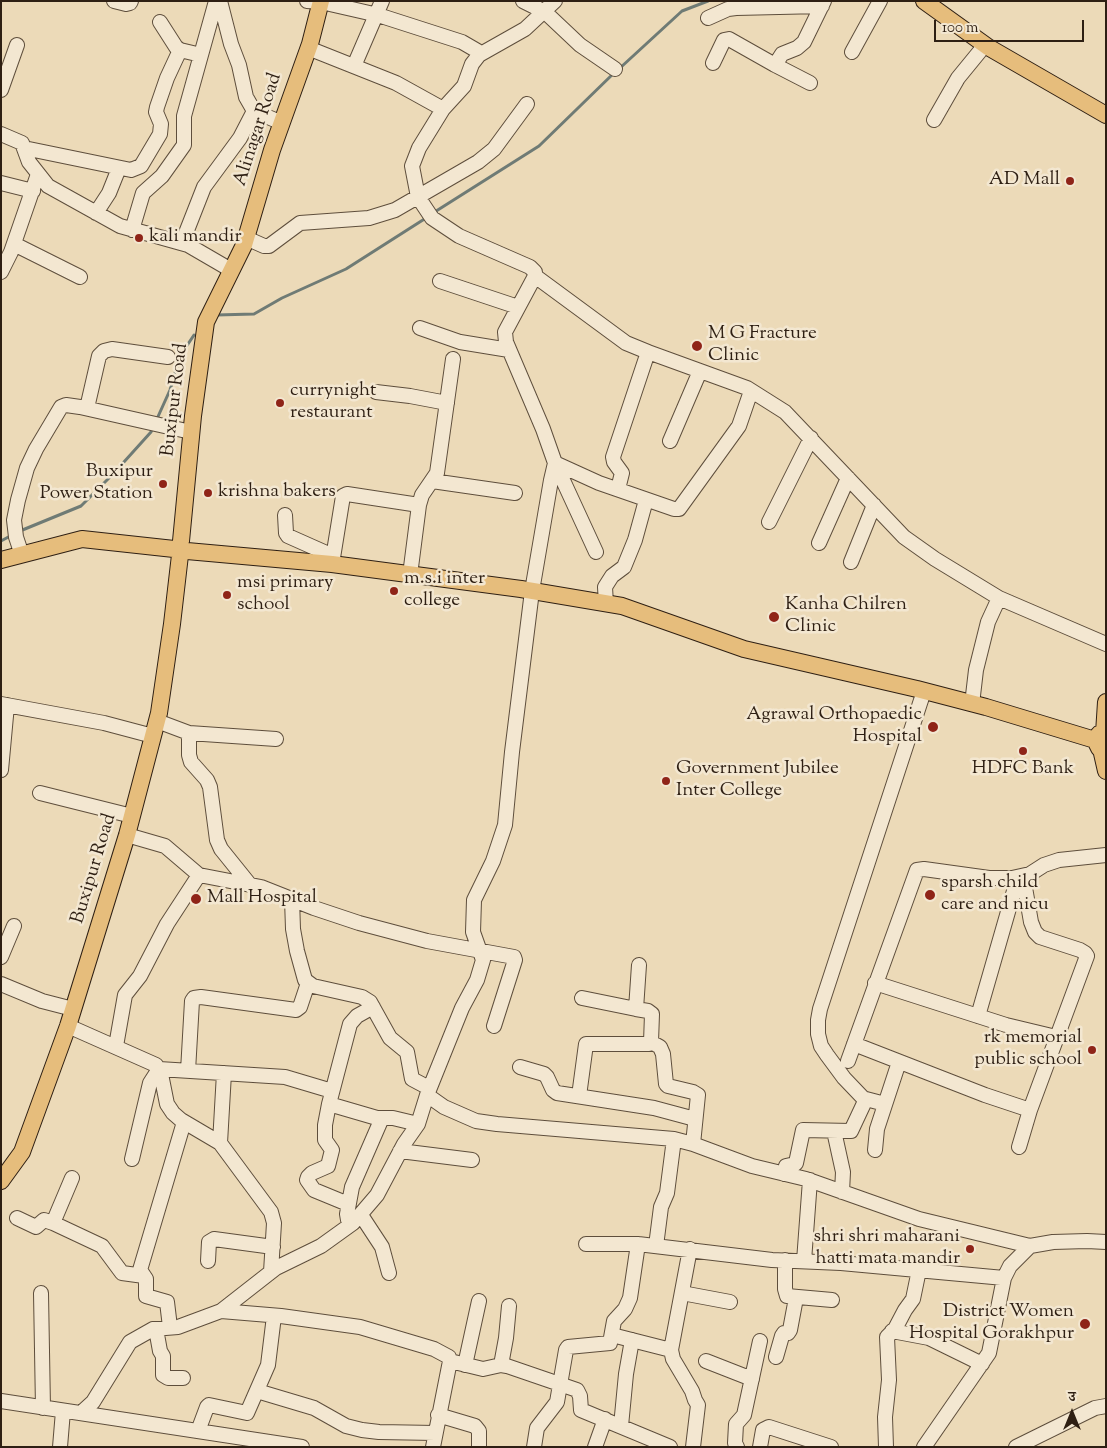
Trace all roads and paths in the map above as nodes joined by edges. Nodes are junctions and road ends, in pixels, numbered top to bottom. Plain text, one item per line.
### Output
1 (114, 1) edge
2 (131, 1) edge
3 (216, 1) edge
4 (220, 1) edge
5 (382, 1) edge
6 (523, 1) edge
7 (555, 1) edge
8 (880, 1) edge
9 (924, 1) edge
10 (316, 2) edge
11 (823, 3) edge
12 (545, 12) junction
13 (378, 15) junction
14 (708, 18) dead end
15 (160, 22) dead end
16 (17, 45) dead end
17 (985, 45) junction
18 (308, 48) junction
19 (180, 50) junction
20 (852, 52) dead end
21 (481, 53) junction
22 (201, 55) junction
23 (713, 63) dead end
24 (354, 66) junction
25 (774, 66) junction
26 (615, 70) dead end
27 (810, 83) dead end
28 (1, 90) edge
29 (527, 104) dead end
30 (443, 109) junction
31 (254, 111) junction
32 (1106, 115) edge
33 (934, 120) dead end
34 (282, 123) junction
35 (1, 134) edge
36 (24, 148) junction
37 (119, 168) junction
38 (38, 174) junction
39 (1, 183) edge
40 (33, 191) junction
41 (418, 197) junction
42 (96, 213) junction
43 (132, 230) junction
44 (246, 238) junction
45 (182, 243) junction
46 (14, 244) junction
47 (231, 270) junction
48 (1, 272) edge
49 (536, 276) junction
50 (80, 277) dead end
51 (440, 281) dead end
52 (518, 307) junction
53 (420, 328) dead end
54 (509, 350) junction
55 (648, 352) junction
56 (168, 356) dead end
57 (454, 359) dead end
58 (700, 371) junction
59 (751, 391) junction
60 (376, 392) dead end
61 (447, 403) junction
62 (87, 408) junction
63 (191, 432) junction
64 (811, 438) junction
65 (670, 441) dead end
66 (555, 464) junction
67 (848, 478) junction
68 (432, 482) junction
69 (618, 490) junction
70 (515, 493) dead end
71 (646, 500) junction
72 (419, 505) junction
73 (874, 505) junction
74 (285, 515) dead end
75 (769, 522) dead end
76 (819, 543) dead end
77 (180, 549) junction
78 (596, 552) dead end
79 (13, 557) edge
80 (332, 560) junction
81 (851, 562) dead end
82 (1, 567) edge
83 (410, 575) junction
84 (532, 591) junction
85 (999, 598) junction
86 (606, 604) junction
87 (1106, 644) edge
88 (924, 691) junction
89 (1106, 702) edge
90 (4, 704) edge
91 (972, 704) junction
92 (155, 728) junction
93 (189, 733) junction
94 (276, 739) dead end
95 (1102, 740) edge
96 (1, 770) edge
97 (1106, 771) edge
98 (40, 793) dead end
99 (132, 816) junction
100 (127, 835) junction
101 (1106, 855) edge
102 (199, 875) junction
103 (1020, 876) junction
104 (250, 885) junction
105 (292, 899) junction
106 (14, 926) dead end
107 (480, 951) junction
108 (1, 957) edge
109 (639, 965) dead end
110 (308, 983) junction
111 (875, 983) junction
112 (1, 984) edge
113 (582, 998) dead end
114 (373, 1007) junction
115 (73, 1009) junction
116 (636, 1009) junction
117 (978, 1016) junction
118 (68, 1026) junction
119 (494, 1026) dead end
120 (1056, 1037) junction
121 (651, 1042) junction
122 (854, 1044) junction
123 (116, 1046) junction
124 (848, 1061) dead end
125 (899, 1062) junction
126 (520, 1066) dead end
127 (159, 1069) junction
128 (188, 1071) junction
129 (224, 1073) junction
130 (428, 1091) junction
131 (579, 1096) junction
132 (330, 1098) junction
133 (865, 1100) junction
134 (884, 1104) junction
135 (1030, 1110) junction
136 (382, 1118) junction
137 (695, 1119) junction
138 (184, 1122) junction
139 (418, 1124) junction
140 (834, 1131) junction
141 (674, 1139) junction
142 (220, 1143) junction
143 (693, 1144) junction
144 (1019, 1147) dead end
145 (875, 1150) dead end
146 (400, 1151) junction
147 (132, 1159) dead end
148 (472, 1160) dead end
149 (4, 1171) edge
150 (784, 1174) junction
151 (72, 1178) dead end
152 (810, 1180) junction
153 (842, 1192) junction
154 (348, 1204) junction
155 (17, 1218) dead end
156 (357, 1219) junction
157 (53, 1223) junction
158 (1106, 1242) edge
159 (586, 1244) dead end
160 (638, 1244) junction
161 (656, 1246) junction
162 (1030, 1246) junction
163 (273, 1247) junction
164 (690, 1249) junction
165 (785, 1260) junction
166 (208, 1261) dead end
167 (804, 1262) junction
168 (919, 1270) junction
169 (271, 1272) junction
170 (389, 1273) dead end
171 (144, 1276) junction
172 (1004, 1278) junction
173 (41, 1293) dead end
174 (682, 1293) junction
175 (796, 1298) junction
176 (832, 1300) dead end
177 (479, 1301) dead end
178 (730, 1302) dead end
179 (509, 1306) dead end
180 (221, 1311) junction
181 (274, 1316) junction
182 (170, 1327) junction
183 (156, 1329) junction
184 (892, 1331) junction
185 (612, 1335) junction
186 (632, 1340) junction
187 (760, 1342) dead end
188 (671, 1350) junction
189 (776, 1358) dead end
190 (450, 1361) junction
191 (706, 1361) dead end
192 (982, 1364) junction
193 (465, 1365) junction
194 (501, 1365) junction
195 (183, 1378) dead end
196 (752, 1379) junction
197 (561, 1384) junction
198 (257, 1391) junction
199 (1, 1401) edge
200 (1106, 1406) edge
201 (43, 1408) junction
202 (63, 1410) junction
203 (81, 1413) junction
204 (438, 1415) junction
205 (605, 1419) junction
206 (621, 1426) junction
207 (198, 1431) junction
208 (434, 1440) edge
209 (60, 1447) edge
210 (302, 1447) edge
211 (479, 1447) edge
212 (534, 1447) edge
213 (594, 1447) edge
214 (670, 1447) edge
215 (693, 1447) edge
216 (737, 1447) edge
217 (760, 1447) edge
218 (831, 1447) edge
219 (886, 1447) edge
220 (924, 1447) edge
221 (1016, 1447) edge

1 - 2 street
3 - 22 street
4 - 31 street
5 - 13 street
6 - 12 street
7 - 12 street
8 - 20 street
9 - 17 main road
10 - 13 street
10 - 18 main road, Alinagar Road
11 - 14 street
11 - 25 street
12 - 21 street
12 - 26 street
13 - 21 street
13 - 24 street
15 - 19 street
16 - 28 street
17 - 32 main road
17 - 33 street
18 - 24 street
18 - 34 main road, Alinagar Road
19 - 22 street
19 - 37 street
21 - 30 street
22 - 43 street
23 - 25 street
24 - 30 street
25 - 27 street
29 - 41 street
30 - 41 street
31 - 34 street
31 - 45 street
34 - 44 main road, Alinagar Road
35 - 36 street
36 - 37 street
36 - 38 street
37 - 42 street
38 - 40 street
38 - 42 street
39 - 40 street
40 - 46 street
41 - 44 street
41 - 49 street
42 - 43 street
43 - 45 street
44 - 47 main road, Alinagar Road
45 - 47 street
46 - 48 street
46 - 50 street
47 - 63 main road, Buxipur Road
49 - 52 street
49 - 55 street
51 - 52 street
52 - 54 street
53 - 54 street
54 - 66 street
55 - 58 street
55 - 69 street
56 - 62 street
57 - 61 street
58 - 59 street
58 - 65 street
59 - 64 street
59 - 71 street
60 - 61 street
61 - 68 street
62 - 63 street
62 - 79 street
63 - 77 main road, Buxipur Road
64 - 67 street
64 - 75 street
66 - 69 street
66 - 78 street
66 - 84 street
67 - 73 street
67 - 76 street
68 - 70 street
68 - 72 street
69 - 71 street
71 - 86 street
72 - 80 street
72 - 83 street
73 - 81 street
73 - 85 street
74 - 80 street
77 - 79 main road
77 - 80 main road
77 - 92 main road, Buxipur Road
79 - 82 street
80 - 83 main road
83 - 84 main road
84 - 86 main road
84 - 107 street
85 - 87 street
85 - 91 street
86 - 88 main road
88 - 91 main road
88 - 133 street
89 - 95 main road
90 - 92 street
90 - 96 street
91 - 95 main road
92 - 93 street
92 - 99 main road, Buxipur Road
93 - 94 street
93 - 104 street
95 - 97 main road
98 - 99 street
99 - 100 main road, Buxipur Road
100 - 102 street
100 - 115 main road, Buxipur Road
101 - 103 street
102 - 104 street
102 - 123 street
103 - 111 street
103 - 117 street
103 - 120 street
104 - 105 street
105 - 107 street
105 - 110 street
106 - 108 street
107 - 119 street
107 - 130 street
109 - 116 street
110 - 114 street
110 - 128 street
111 - 117 street
111 - 122 street
112 - 115 street
113 - 116 street
114 - 130 street
114 - 132 street
115 - 118 main road, Buxipur Road
116 - 121 street
117 - 120 street
118 - 123 street
118 - 149 main road, Buxipur Road
120 - 135 street
121 - 131 street
121 - 137 street
122 - 124 street
122 - 125 street
123 - 127 street
125 - 134 street
125 - 135 street
126 - 131 street
127 - 128 street
127 - 138 street
127 - 147 street
128 - 129 street
129 - 132 street
129 - 142 street
130 - 139 street
130 - 141 street
131 - 137 street
132 - 136 street
132 - 154 street
133 - 134 street
133 - 140 street
134 - 145 street
135 - 144 street
136 - 139 street
136 - 154 street
137 - 143 street
138 - 142 street
138 - 171 street
139 - 146 street
140 - 150 street
140 - 153 street
141 - 143 street
141 - 161 street
142 - 163 street
143 - 150 street
146 - 148 street
146 - 156 street
150 - 152 street
151 - 157 street
152 - 153 street
152 - 167 street
153 - 162 street
154 - 156 street
155 - 157 street
156 - 169 street
156 - 170 street
157 - 171 street
158 - 162 street
159 - 160 street
160 - 161 street
160 - 185 street
161 - 164 street
162 - 172 street
163 - 166 street
163 - 169 street
164 - 165 street
164 - 174 street
165 - 167 street
165 - 175 street
167 - 168 street
168 - 172 street
168 - 184 street
169 - 180 street
171 - 182 street
172 - 192 street
173 - 201 street
174 - 178 street
174 - 188 street
175 - 176 street
175 - 189 street
177 - 193 street
179 - 194 street
180 - 181 street
180 - 182 street
181 - 190 street
181 - 198 street
182 - 183 street
183 - 195 street
183 - 203 street
184 - 192 street
184 - 219 street
185 - 186 street
185 - 197 street
186 - 188 street
186 - 206 street
187 - 196 street
188 - 215 street
190 - 193 street
190 - 204 street
191 - 196 street
192 - 220 street
193 - 194 street
194 - 197 street
196 - 216 street
197 - 205 street
197 - 212 street
198 - 207 street
198 - 208 street
199 - 201 street
200 - 221 street
201 - 202 street
202 - 203 street
202 - 209 street
203 - 207 street
204 - 208 street
204 - 211 street
205 - 206 street
205 - 213 street
206 - 214 street
207 - 210 street
217 - 218 street

